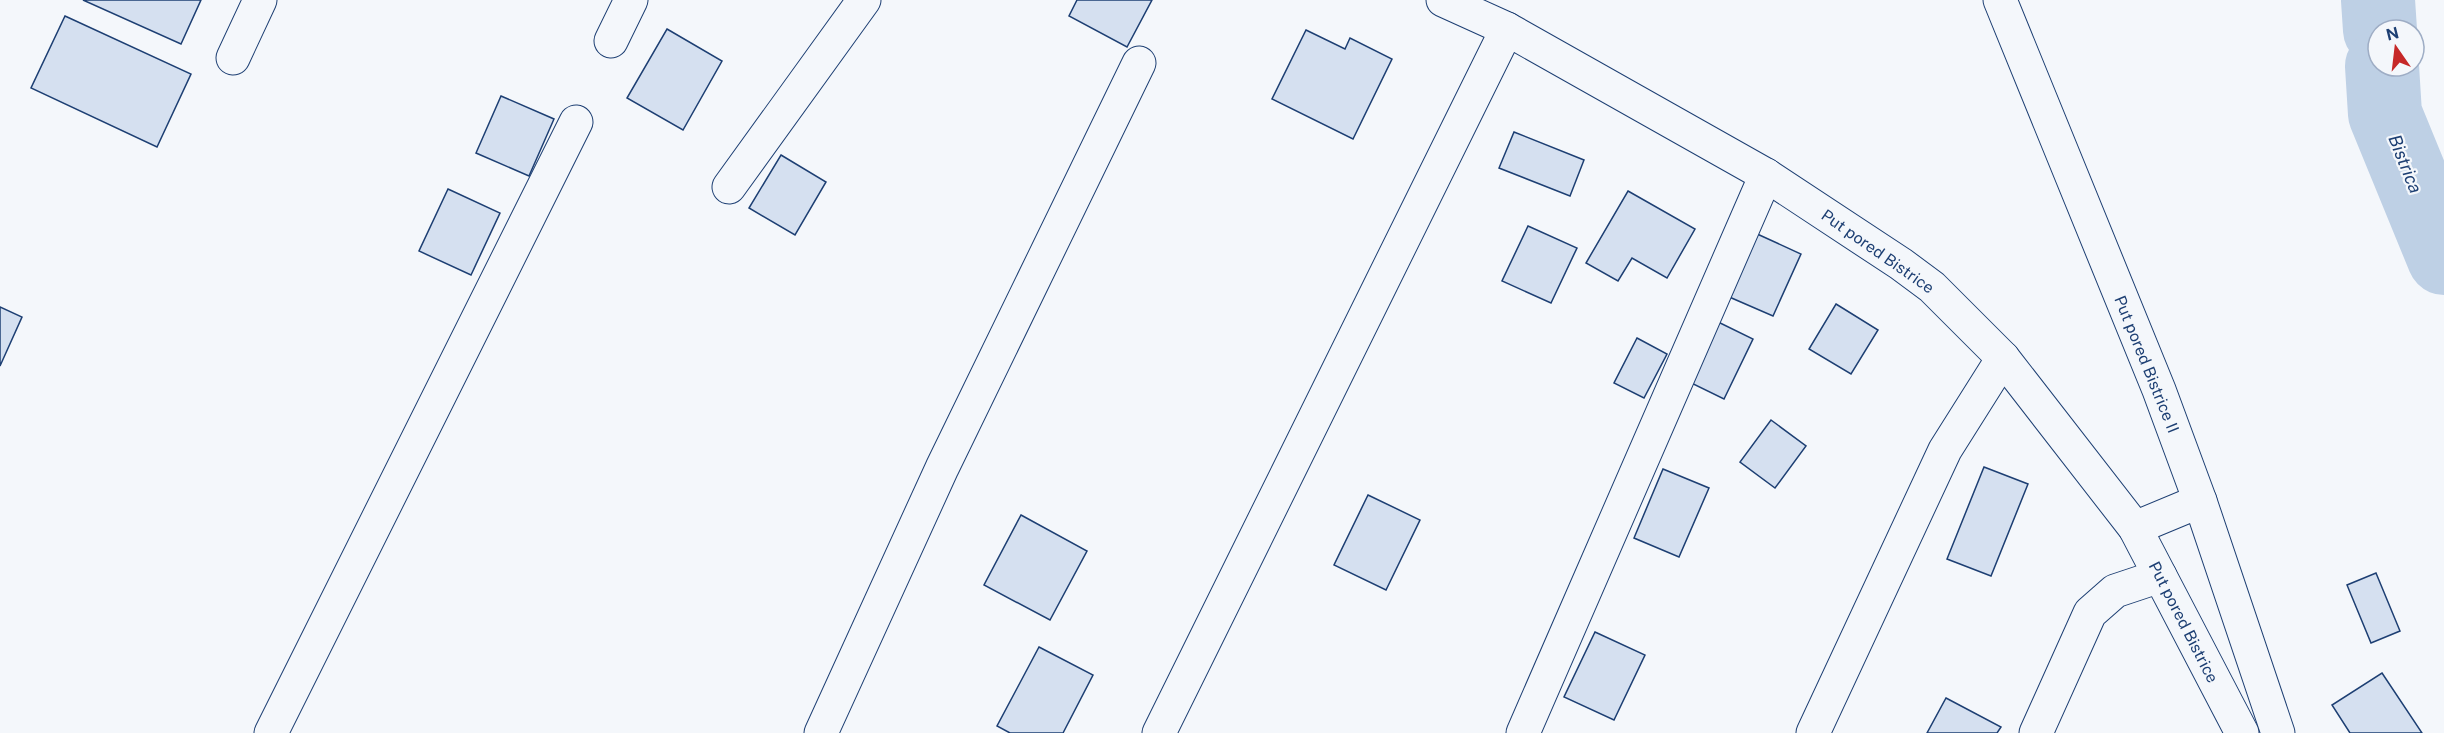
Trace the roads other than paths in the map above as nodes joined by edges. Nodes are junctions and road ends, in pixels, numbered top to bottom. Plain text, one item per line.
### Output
1 (260, 0) edge
2 (631, 0) edge
3 (864, 0) edge
4 (1443, 0) edge
5 (2000, 0) edge
6 (1507, 29) junction
7 (611, 41) dead end
8 (233, 58) dead end
9 (1139, 63) dead end
10 (576, 122) dead end
11 (1766, 175) junction
12 (729, 187) dead end
13 (2003, 358) junction
14 (2200, 501) junction
15 (2135, 528) junction
16 (2160, 576) junction
17 (271, 733) edge
18 (821, 733) edge
19 (1159, 733) edge
20 (1523, 733) edge
21 (1813, 733) edge
22 (2036, 733) edge
23 (2242, 733) edge
24 (2278, 733) edge

1 - 8 street
2 - 7 street
3 - 12 street
4 - 6 street, Put pored Bistrice
5 - 14 street, Put pored Bistrice II
6 - 11 street, Put pored Bistrice
6 - 19 street
9 - 18 street
10 - 17 street
11 - 13 street, Put pored Bistrice
11 - 20 street
13 - 15 street, Put pored Bistrice
13 - 21 street
14 - 15 street
14 - 24 street, Put pored Bistrice II
15 - 16 street, Put pored Bistrice
16 - 22 street
16 - 23 street, Put pored Bistrice

